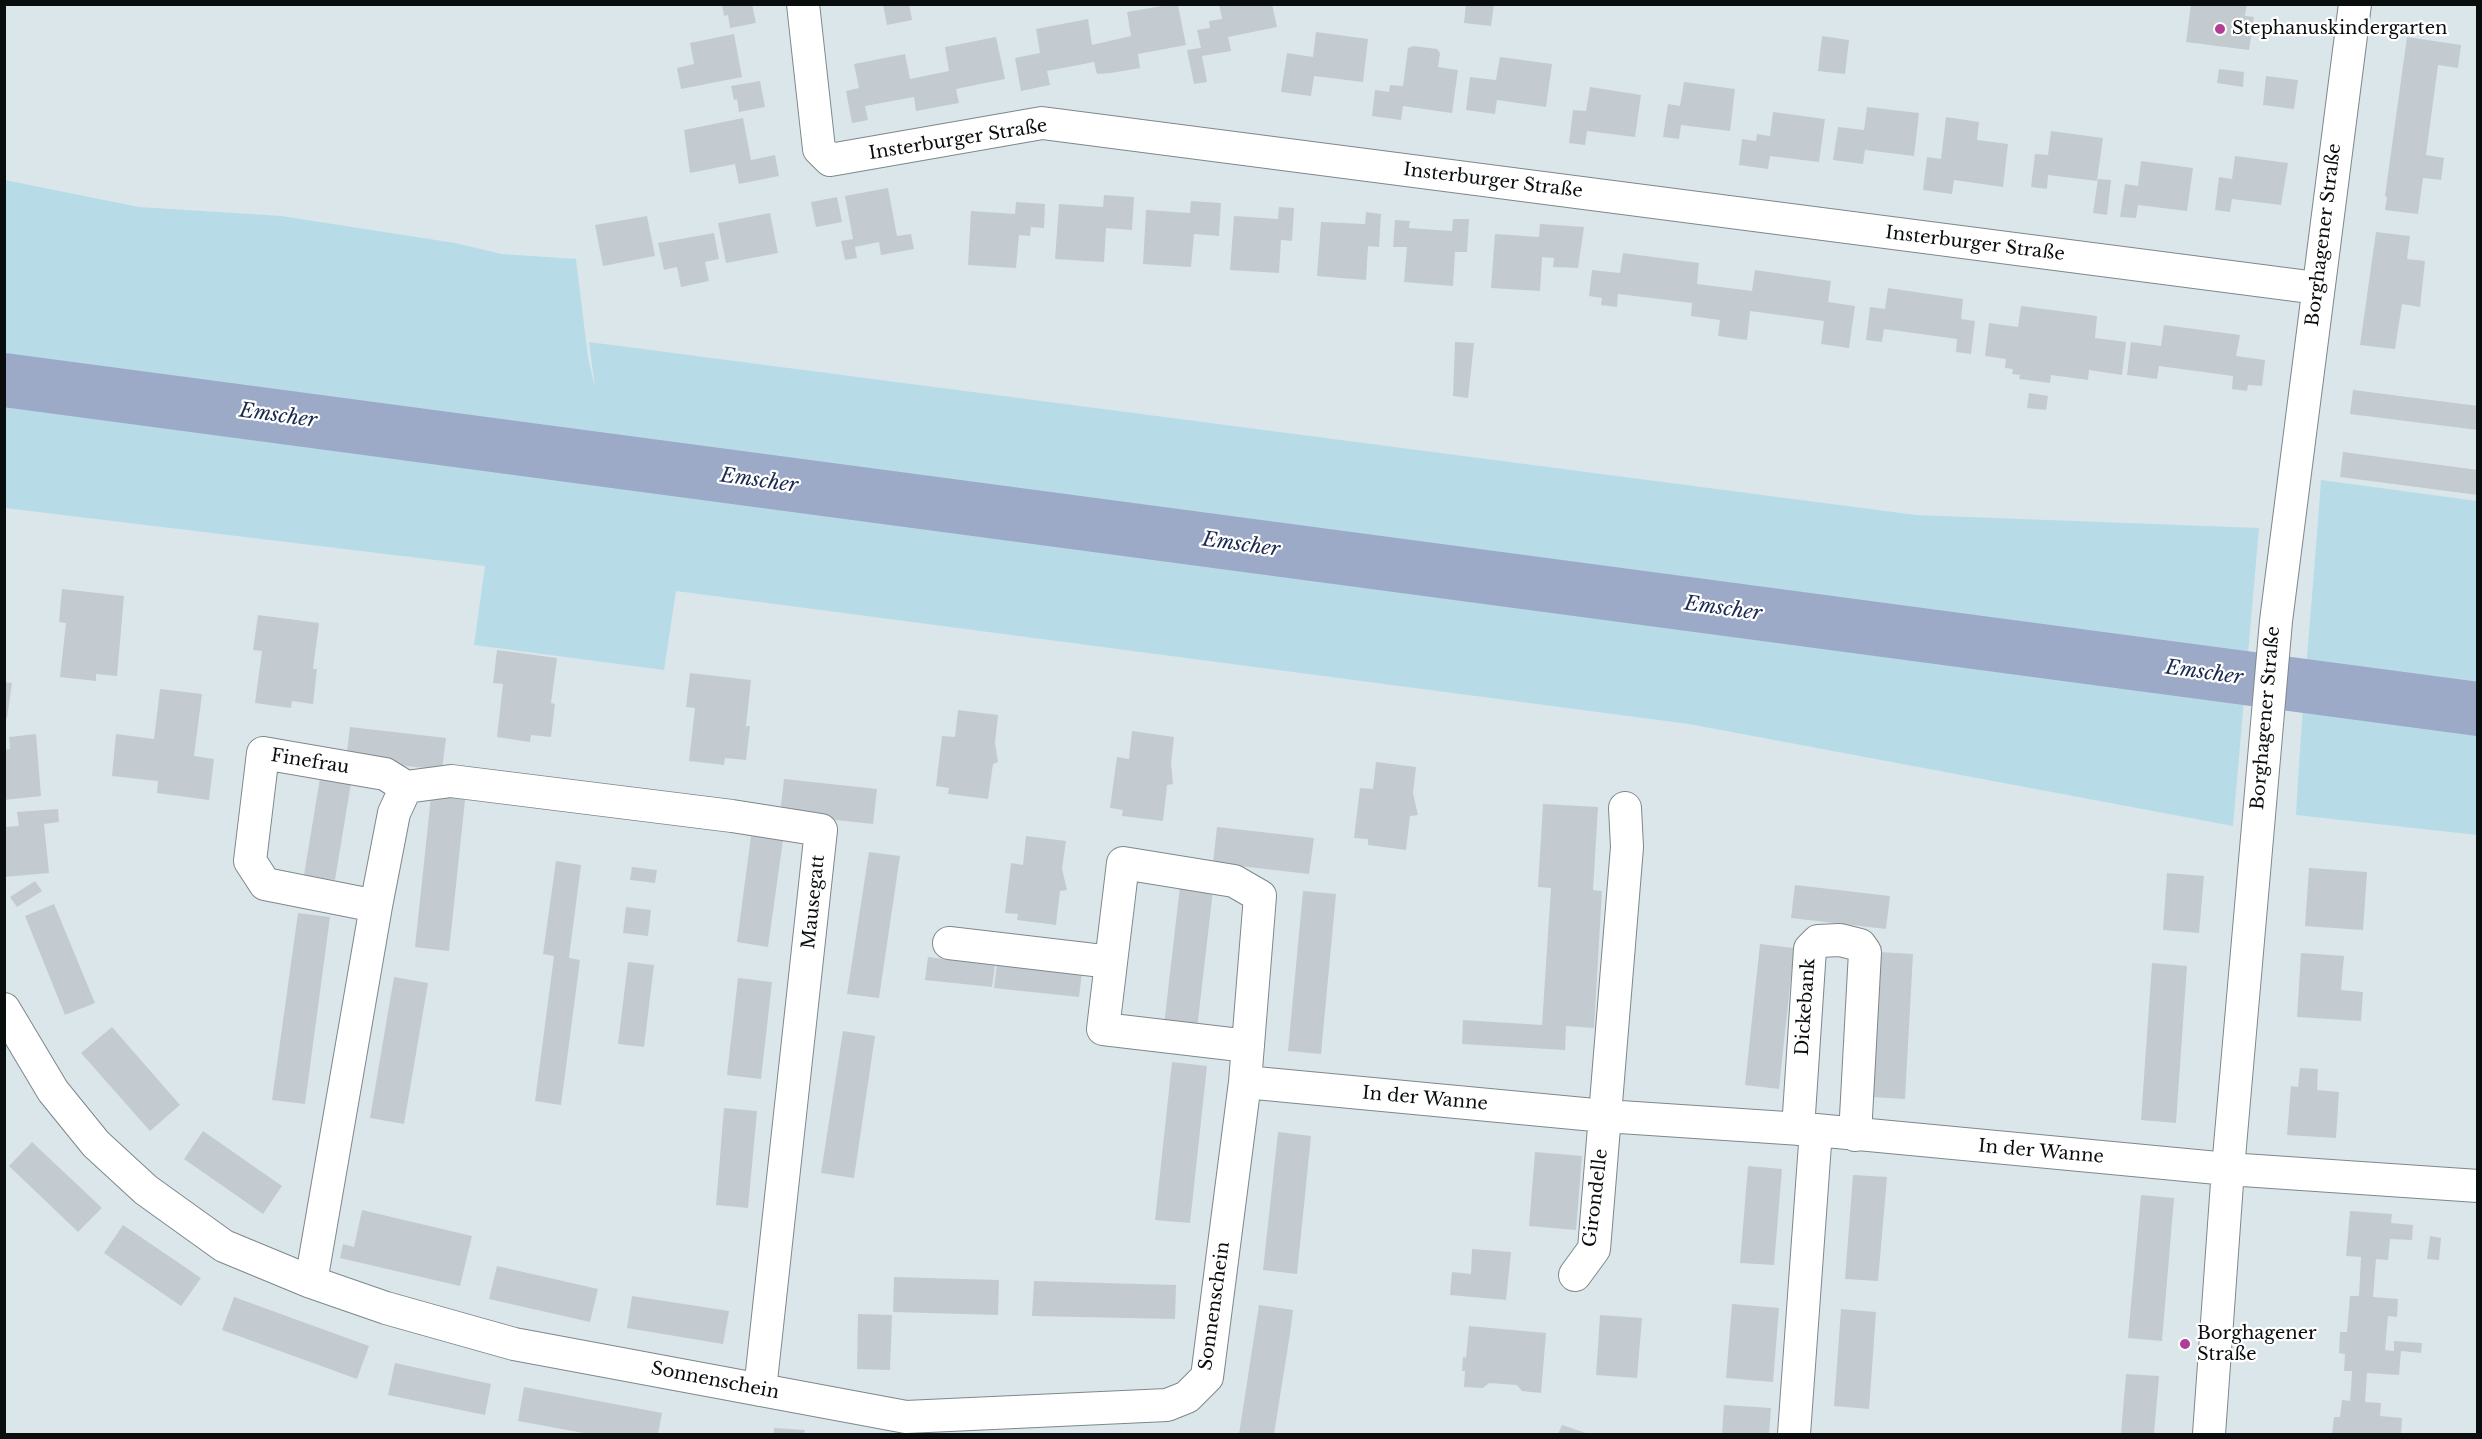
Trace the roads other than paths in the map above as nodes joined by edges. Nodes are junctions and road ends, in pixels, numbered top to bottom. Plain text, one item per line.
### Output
1 (803, 4) edge
2 (2355, 4) edge
3 (2317, 288) junction
4 (406, 787) junction
5 (1625, 808) dead end
6 (376, 906) junction
7 (949, 943) dead end
8 (1112, 962) junction
9 (4, 1009) edge
10 (1248, 1046) junction
11 (1245, 1082) junction
12 (1605, 1116) junction
13 (1807, 1130) junction
14 (1854, 1134) junction
15 (2228, 1169) junction
16 (2478, 1186) edge
17 (1575, 1275) dead end
18 (311, 1282) junction
19 (760, 1390) junction
20 (906, 1426) edge
21 (1794, 1434) edge
22 (2209, 1434) edge

1 - 3 street, Insterburger Straße
2 - 3 street, Borghagener Straße
3 - 15 street, Borghagener Straße
4 - 6 street
4 - 6 street, Finefrau
4 - 19 street, Mausegatt
5 - 12 street
6 - 18 street
7 - 8 street
8 - 10 street, Sonnenschein
8 - 10 street, Sonnenschein
9 - 18 street, Sonnenschein
10 - 11 street, Sonnenschein
11 - 12 street, In der Wanne
11 - 20 street, Sonnenschein
12 - 13 street, In der Wanne
12 - 17 street, Girondelle
13 - 14 street, In der Wanne
13 - 14 street, Dickebank
13 - 21 street, Dickebank
14 - 15 street, In der Wanne
15 - 16 street, In der Wanne
15 - 22 street, Borghagener Straße
18 - 19 street, Sonnenschein
19 - 20 street, Sonnenschein

